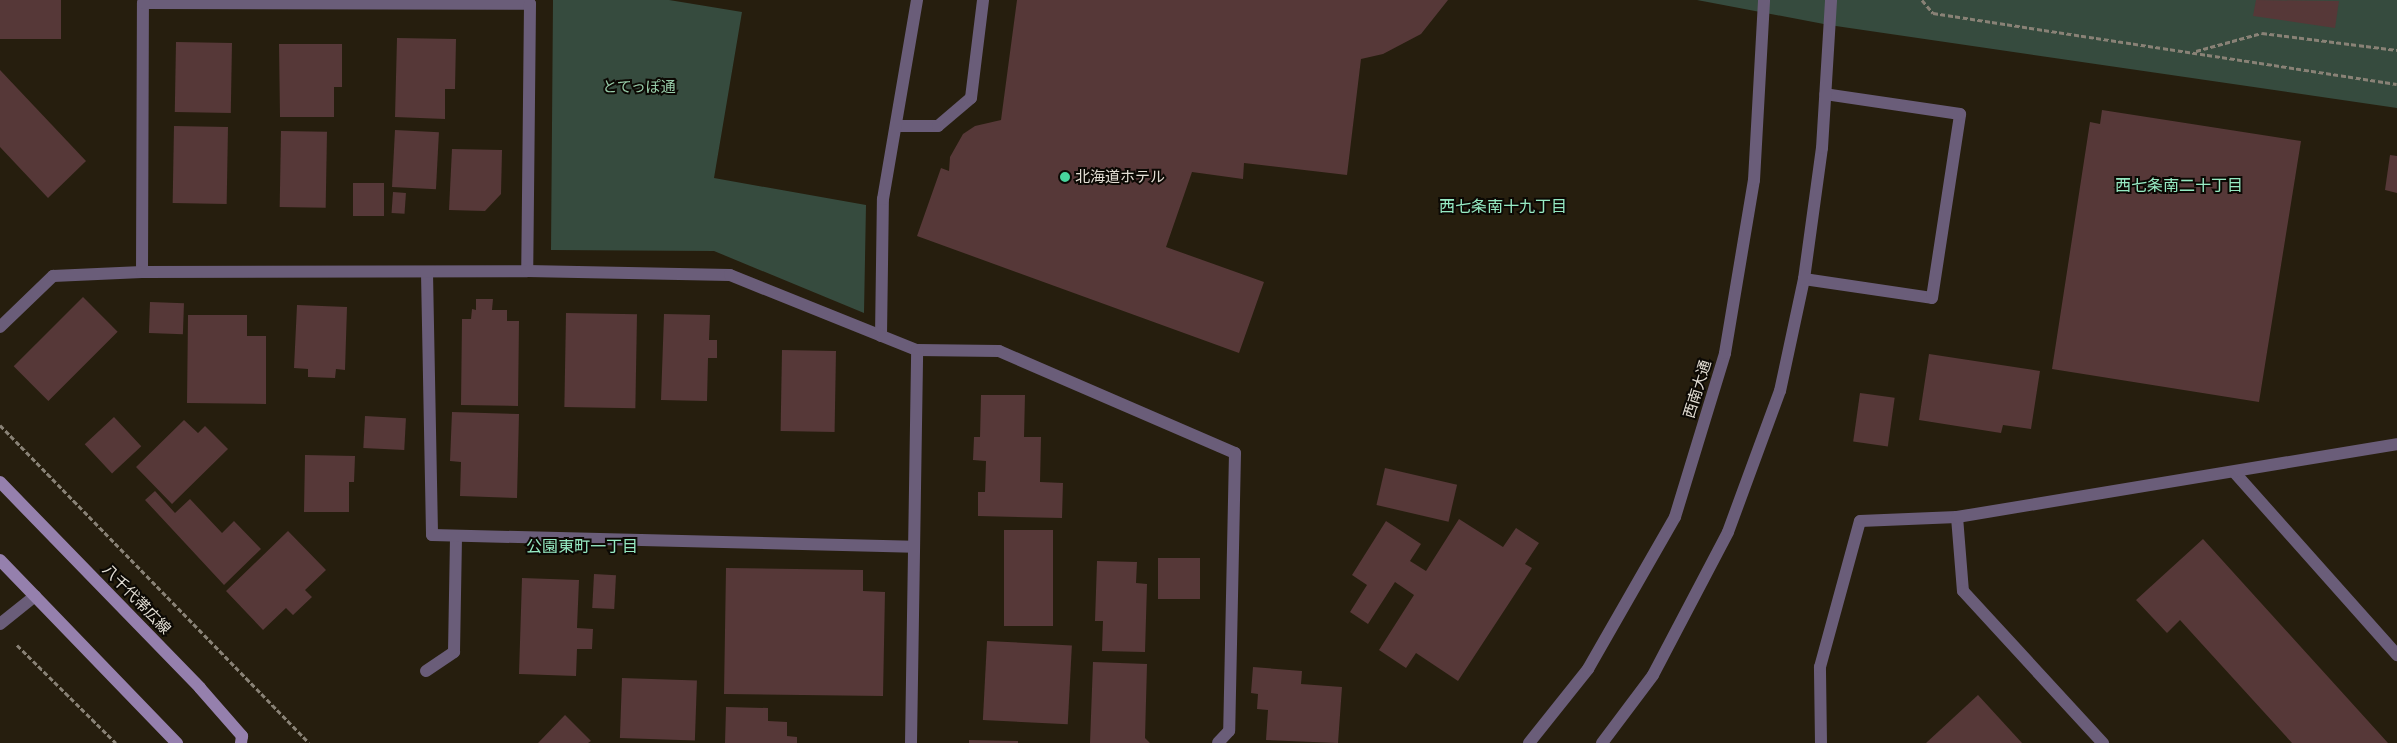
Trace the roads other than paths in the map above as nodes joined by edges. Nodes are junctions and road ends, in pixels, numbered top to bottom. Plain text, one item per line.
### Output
1 (916, 0) edge
2 (983, 0) edge
3 (1764, 0) edge
4 (1831, 0) edge
5 (1825, 94) junction
6 (896, 126) junction
7 (527, 271) junction
8 (142, 272) junction
9 (427, 273) junction
10 (1804, 279) junction
11 (0, 327) edge
12 (881, 336) junction
13 (917, 350) junction
14 (2397, 444) edge
15 (2235, 473) junction
16 (0, 482) edge
17 (1957, 517) junction
18 (456, 536) junction
19 (913, 547) junction
20 (0, 560) edge
21 (35, 596) junction
22 (0, 624) edge
23 (2397, 655) edge
24 (426, 671) dead end
25 (244, 740) edge
26 (177, 743) edge
27 (911, 743) edge
28 (1218, 743) edge
29 (1529, 743) edge
30 (1602, 743) edge
31 (1821, 743) edge
32 (2103, 743) edge

1 - 6 street
2 - 6 street
3 - 29 street, 西南大通
4 - 5 street
5 - 10 street
5 - 10 street
6 - 12 street
7 - 8 street
7 - 9 street
7 - 12 street
8 - 9 street
8 - 11 street
9 - 18 street
10 - 30 street
12 - 13 street
13 - 19 street
13 - 28 street
14 - 15 street
15 - 17 street
15 - 23 street
16 - 25 main road, 八千代帯広線
17 - 31 street
17 - 32 street
18 - 19 street
18 - 24 street
19 - 27 street
20 - 21 main road
21 - 22 street
21 - 26 main road

